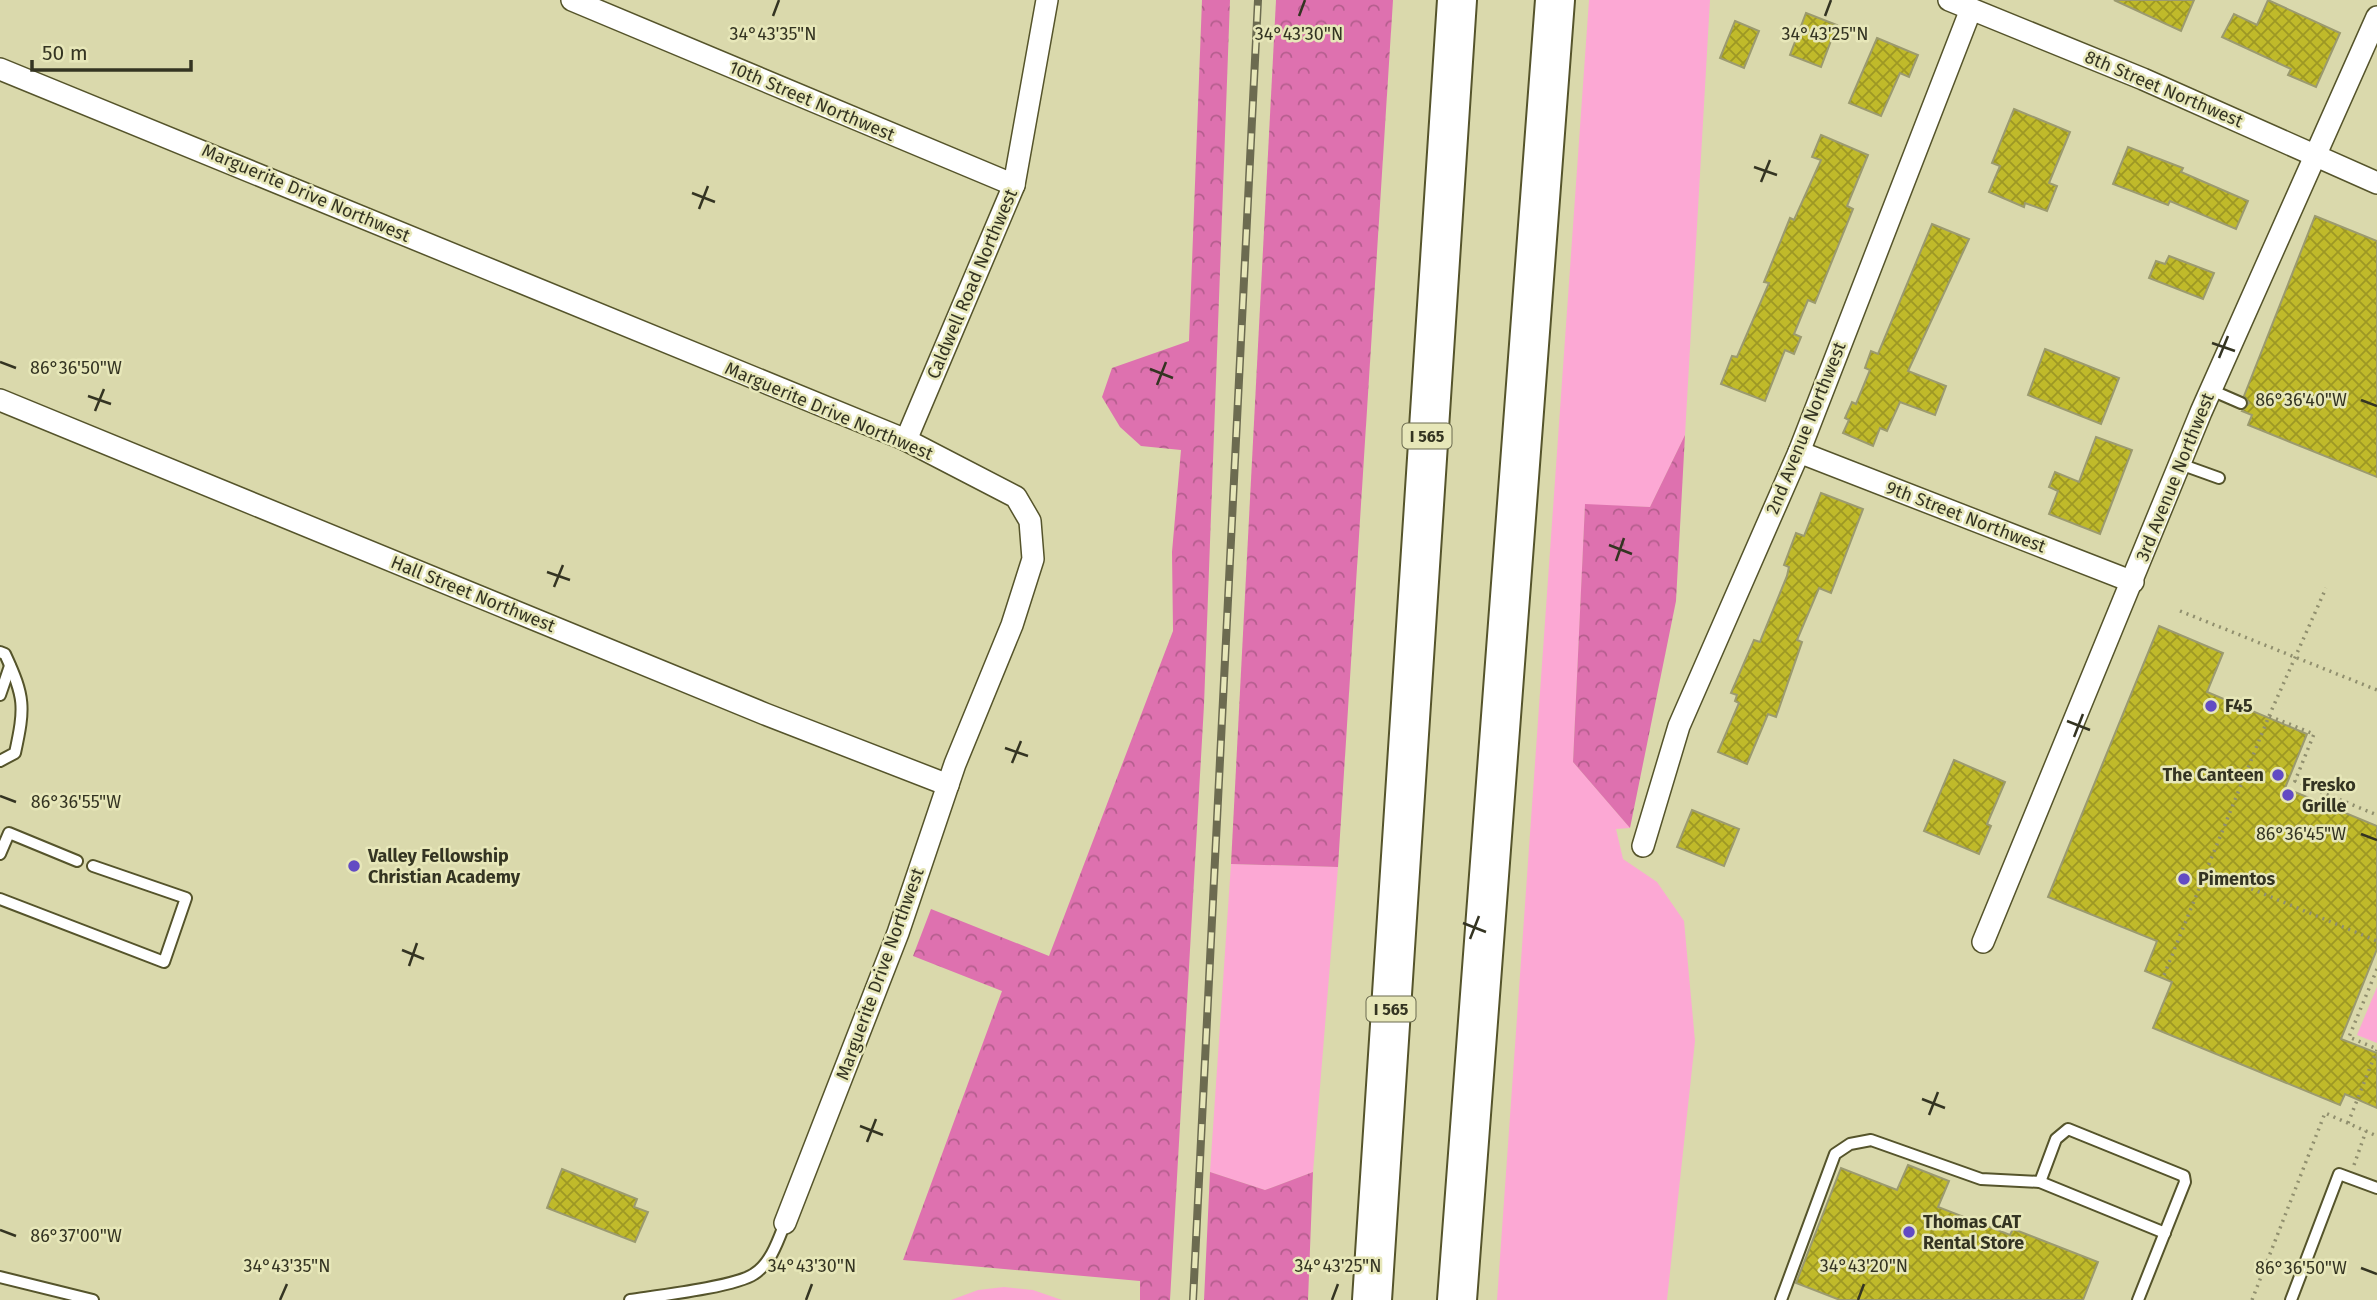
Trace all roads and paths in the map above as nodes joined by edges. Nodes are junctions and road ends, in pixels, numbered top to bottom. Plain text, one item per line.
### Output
1 (572, 0) edge
2 (1047, 0) edge
3 (1457, 0) edge
4 (1555, 0) edge
5 (1949, 0) edge
6 (1971, 9) junction
7 (2377, 17) edge
8 (0, 69) edge
9 (2315, 155) junction
10 (2377, 183) edge
11 (1014, 185) junction
12 (2211, 390) junction
13 (0, 400) edge
14 (2241, 403) dead end
15 (906, 440) junction
16 (1799, 452) junction
17 (2180, 464) junction
18 (2219, 478) dead end
19 (2133, 582) junction
20 (2326, 587) dead end
21 (2180, 611) dead end
22 (0, 652) edge
23 (2295, 658) junction
24 (10, 666) junction
25 (2377, 690) edge
26 (0, 695) edge
27 (2269, 716) junction
28 (0, 761) edge
29 (948, 785) junction
30 (2377, 815) edge
31 (1643, 846) dead end
32 (0, 854) edge
33 (77, 861) dead end
34 (93, 866) dead end
35 (2206, 870) junction
36 (0, 898) edge
37 (2377, 941) edge
38 (1983, 942) dead end
39 (2377, 970) edge
40 (2164, 975) dead end
41 (2377, 1050) edge
42 (2348, 1123) junction
43 (2366, 1131) junction
44 (2377, 1136) edge
45 (2349, 1178) junction
46 (2040, 1182) junction
47 (2377, 1188) edge
48 (785, 1223) joint
49 (2165, 1233) junction
50 (0, 1277) edge
51 (93, 1300) edge
52 (630, 1300) edge
53 (1373, 1300) edge
54 (1457, 1300) edge
55 (1781, 1300) edge
56 (2138, 1300) edge
57 (2252, 1300) edge
58 (2291, 1300) edge

1 - 11 street, 10th Street Northwest
2 - 11 street, Caldwell Road Northwest
3 - 53 highway, I 565
4 - 54 highway
5 - 6 street, 8th Street Northwest
6 - 9 street, 8th Street Northwest
6 - 16 street, 2nd Avenue Northwest
7 - 9 street, 3rd Avenue Northwest
8 - 15 street, Marguerite Drive Northwest
9 - 10 street, 8th Street Northwest
9 - 12 street, 3rd Avenue Northwest
11 - 15 street, Caldwell Road Northwest
12 - 14 lane
12 - 17 street, 3rd Avenue Northwest
13 - 29 street, Hall Street Northwest
15 - 29 street, Marguerite Drive Northwest
16 - 19 street, 9th Street Northwest
16 - 31 street, 2nd Avenue Northwest
17 - 18 lane
17 - 19 street, 3rd Avenue Northwest
19 - 38 street, 3rd Avenue Northwest
20 - 23 path
21 - 23 path
22 - 24 lane
23 - 25 path
23 - 27 path
24 - 26 lane
24 - 28 lane
27 - 30 path
27 - 35 path
29 - 48 street, Marguerite Drive Northwest
32 - 33 lane
34 - 36 lane
35 - 37 path
35 - 40 path
39 - 41 path
41 - 42 path
42 - 43 path
42 - 57 path
43 - 44 path
43 - 45 path
45 - 47 lane
45 - 58 lane
46 - 49 lane
46 - 49 lane
46 - 55 lane
48 - 52 lane
49 - 56 lane
50 - 51 lane

